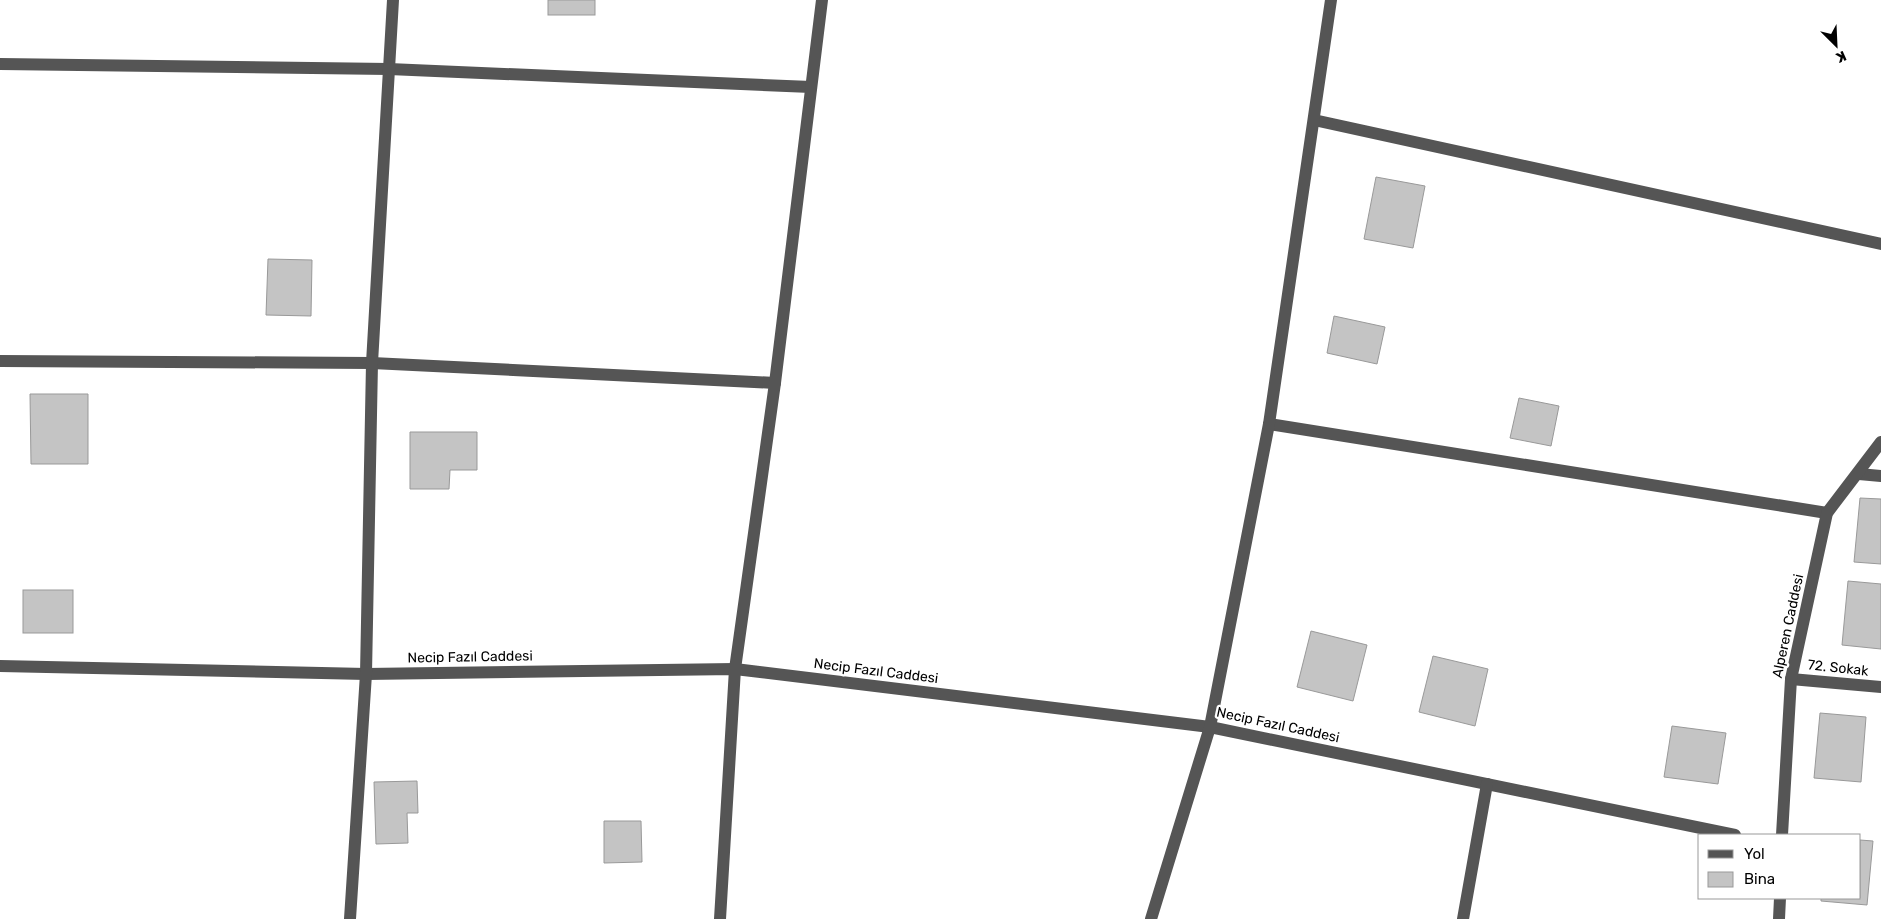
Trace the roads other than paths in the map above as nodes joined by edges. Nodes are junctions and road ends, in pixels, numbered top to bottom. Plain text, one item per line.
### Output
1 (393, 0) edge
2 (822, 0) edge
3 (1331, 0) edge
4 (0, 64) edge
5 (389, 69) junction
6 (812, 87) junction
7 (1314, 120) junction
8 (1881, 244) edge
9 (0, 361) edge
10 (372, 363) junction
11 (775, 383) junction
12 (1269, 424) junction
13 (1881, 442) edge
14 (1859, 474) junction
15 (1881, 476) edge
16 (1827, 513) junction
17 (0, 666) edge
18 (735, 669) junction
19 (366, 674) junction
20 (1791, 678) junction
21 (1881, 687) edge
22 (1210, 727) junction
23 (1487, 784) junction
24 (1730, 834) edge
25 (1782, 834) edge
26 (1780, 899) edge
27 (350, 919) edge
28 (720, 919) edge
29 (1151, 919) edge
30 (1463, 919) edge
31 (1779, 919) edge

1 - 5 street
2 - 6 street
3 - 7 street
4 - 5 street
5 - 6 street
5 - 10 street
6 - 11 street
7 - 8 street
7 - 12 street
9 - 10 street
10 - 11 street
10 - 19 street
11 - 18 street
12 - 16 street
12 - 22 street
13 - 14 street, Alperen Caddesi
14 - 15 street
14 - 16 street, Alperen Caddesi
16 - 20 street, Alperen Caddesi
17 - 19 street, Necip Fazıl Caddesi
18 - 19 street, Necip Fazıl Caddesi
18 - 22 street, Necip Fazıl Caddesi
18 - 28 street
19 - 27 street
20 - 21 street, 72. Sokak
20 - 25 street, Alperen Caddesi
22 - 23 street, Necip Fazıl Caddesi
22 - 29 street
23 - 24 street, Necip Fazıl Caddesi
23 - 30 street
26 - 31 street

